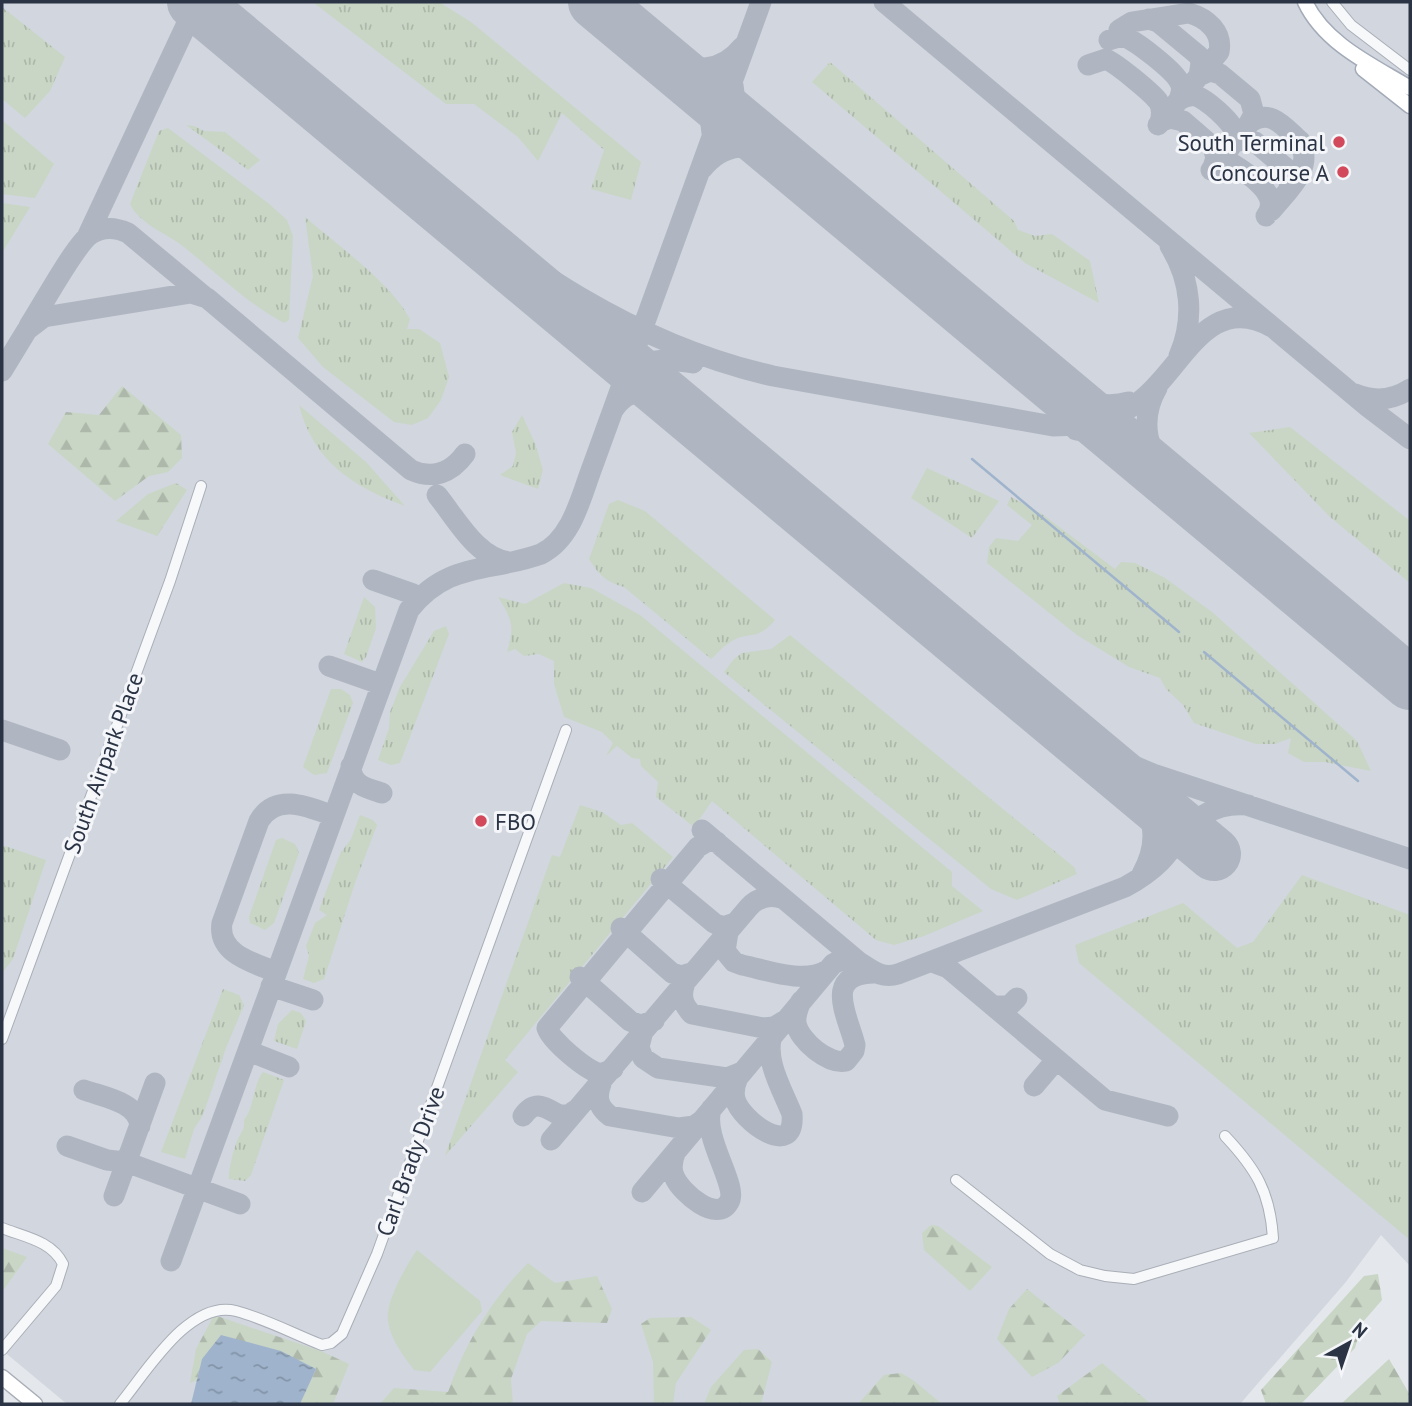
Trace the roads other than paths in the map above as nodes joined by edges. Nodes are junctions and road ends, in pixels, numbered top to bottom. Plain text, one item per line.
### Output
1 (1305, 2) edge
2 (1332, 2) edge
3 (1363, 69) dead end
4 (1410, 70) edge
5 (1410, 88) edge
6 (1410, 106) edge
7 (201, 486) dead end
8 (566, 730) dead end
9 (2, 1039) edge
10 (1225, 1136) dead end
11 (956, 1180) dead end
12 (2, 1228) edge
13 (2, 1350) edge
14 (2, 1377) edge
15 (35, 1404) edge
16 (120, 1404) edge

1 - 5 main road
2 - 4 street
3 - 6 main road
7 - 9 street, South Airpark Place
8 - 16 street, Carl Brady Drive
10 - 11 street
12 - 13 street
14 - 15 main road

